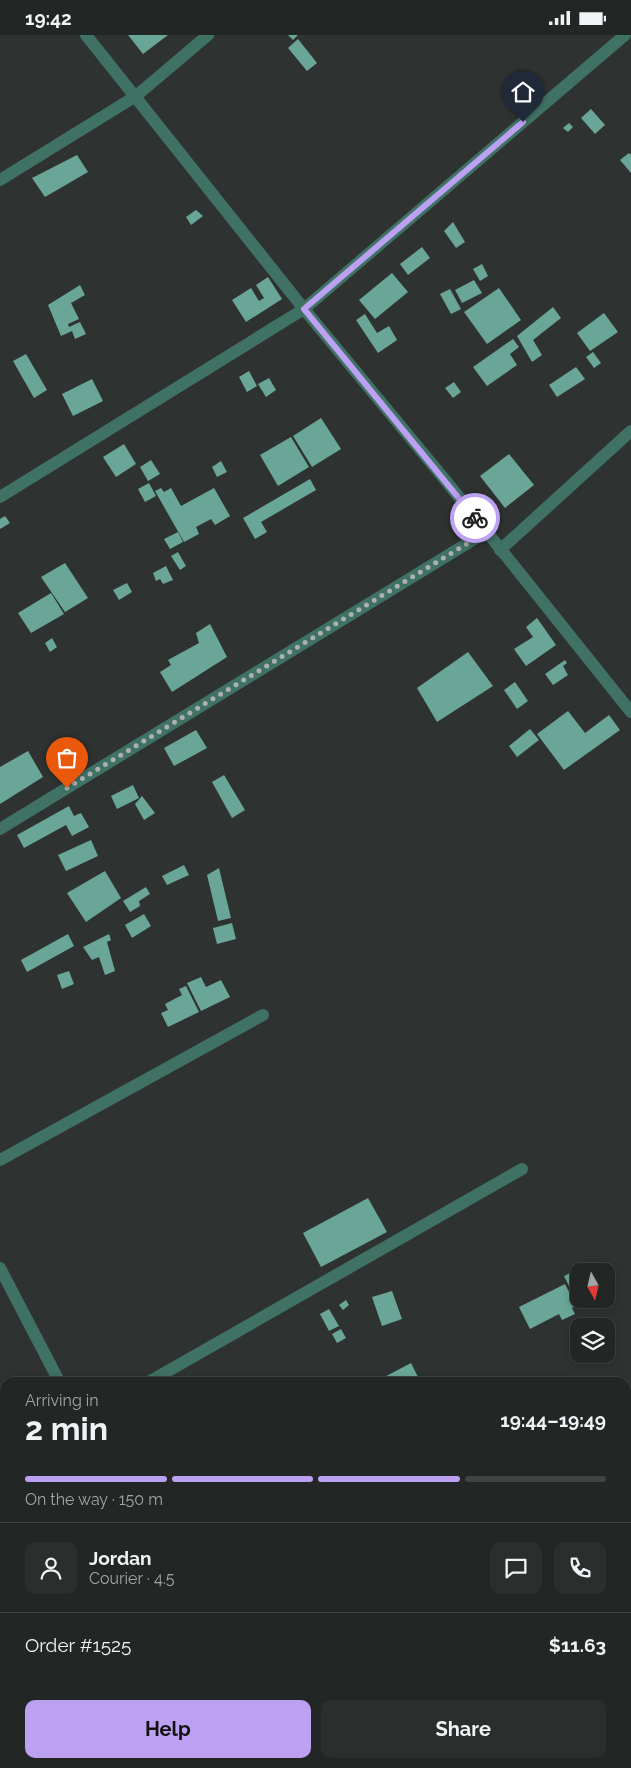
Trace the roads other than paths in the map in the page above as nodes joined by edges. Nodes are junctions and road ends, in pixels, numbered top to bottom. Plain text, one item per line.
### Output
1 (86, 35) edge
2 (208, 35) edge
3 (625, 35) edge
4 (136, 96) junction
5 (0, 180) edge
6 (304, 309) junction
7 (631, 431) edge
8 (0, 497) edge
9 (486, 532) junction
10 (500, 550) junction
11 (631, 712) edge
12 (0, 829) edge
13 (263, 1015) dead end
14 (0, 1160) edge
15 (522, 1169) dead end
16 (0, 1268) edge
17 (57, 1377) edge
18 (158, 1377) edge

1 - 4 street
2 - 4 street
3 - 6 street
4 - 5 street
4 - 6 street
6 - 8 street
6 - 9 street
7 - 10 street
9 - 10 street
9 - 12 street
10 - 11 street
13 - 14 street
15 - 18 street
16 - 17 street

